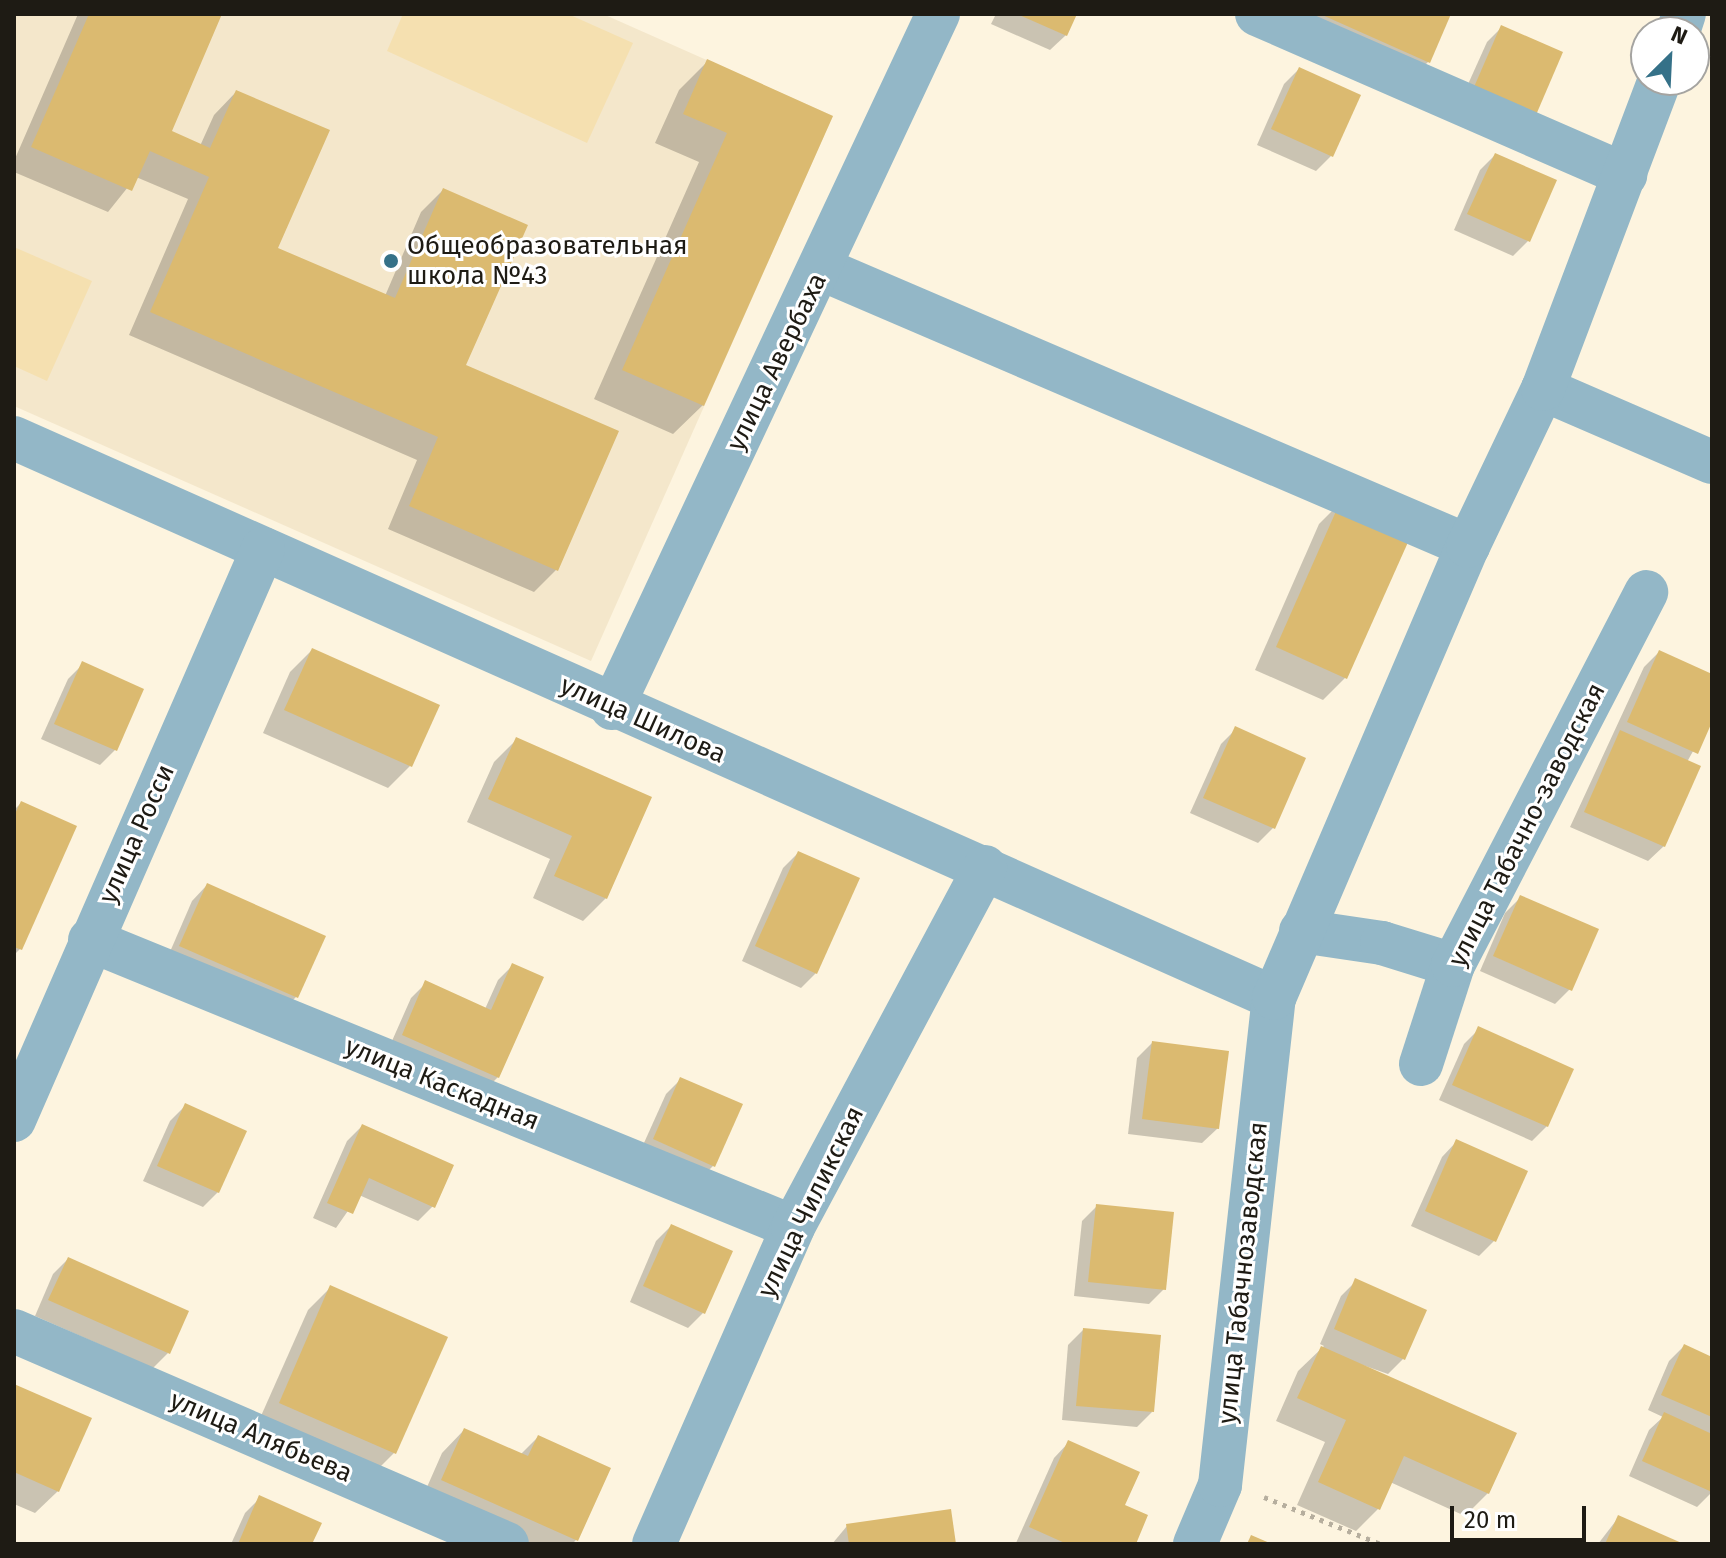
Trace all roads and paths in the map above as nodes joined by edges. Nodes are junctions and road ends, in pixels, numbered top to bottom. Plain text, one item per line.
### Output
1 (938, 14) edge
2 (1257, 14) edge
3 (1654, 96) edge
4 (1625, 175) junction
5 (822, 269) junction
6 (1543, 389) junction
7 (14, 438) edge
8 (1712, 462) edge
9 (1468, 546) junction
10 (263, 549) junction
11 (1646, 592) dead end
12 (612, 708) junction
13 (985, 867) junction
14 (1301, 931) junction
15 (90, 940) junction
16 (1453, 965) junction
17 (1274, 998) junction
18 (1421, 1064) dead end
19 (14, 1120) edge
20 (793, 1227) junction
21 (14, 1331) edge
22 (1220, 1485) junction
23 (507, 1544) edge
24 (654, 1544) edge
25 (1195, 1544) edge
26 (1381, 1544) edge

1 - 5 street, улица Авербаха
2 - 4 street
3 - 4 street, улица Табачнозаводская
4 - 6 street, улица Табачнозаводская
5 - 9 street
5 - 12 street, улица Авербаха
6 - 8 street
6 - 9 street, улица Табачнозаводская
7 - 10 street, улица Шилова
9 - 14 street, улица Табачнозаводская
10 - 12 street, улица Шилова
10 - 15 street, улица Росси
11 - 16 street, улица Табачно-заводская
12 - 13 street, улица Шилова
13 - 17 street, улица Шилова
13 - 20 street, улица Чиликская
14 - 16 street
14 - 17 street, улица Табачнозаводская
15 - 19 street, улица Росси
15 - 20 street, улица Каскадная
16 - 18 street, улица Табачно-заводская
17 - 22 street, улица Табачнозаводская
20 - 24 street, улица Чиликская
21 - 23 street, улица Алябьева
22 - 25 street, улица Табачнозаводская
22 - 26 path

